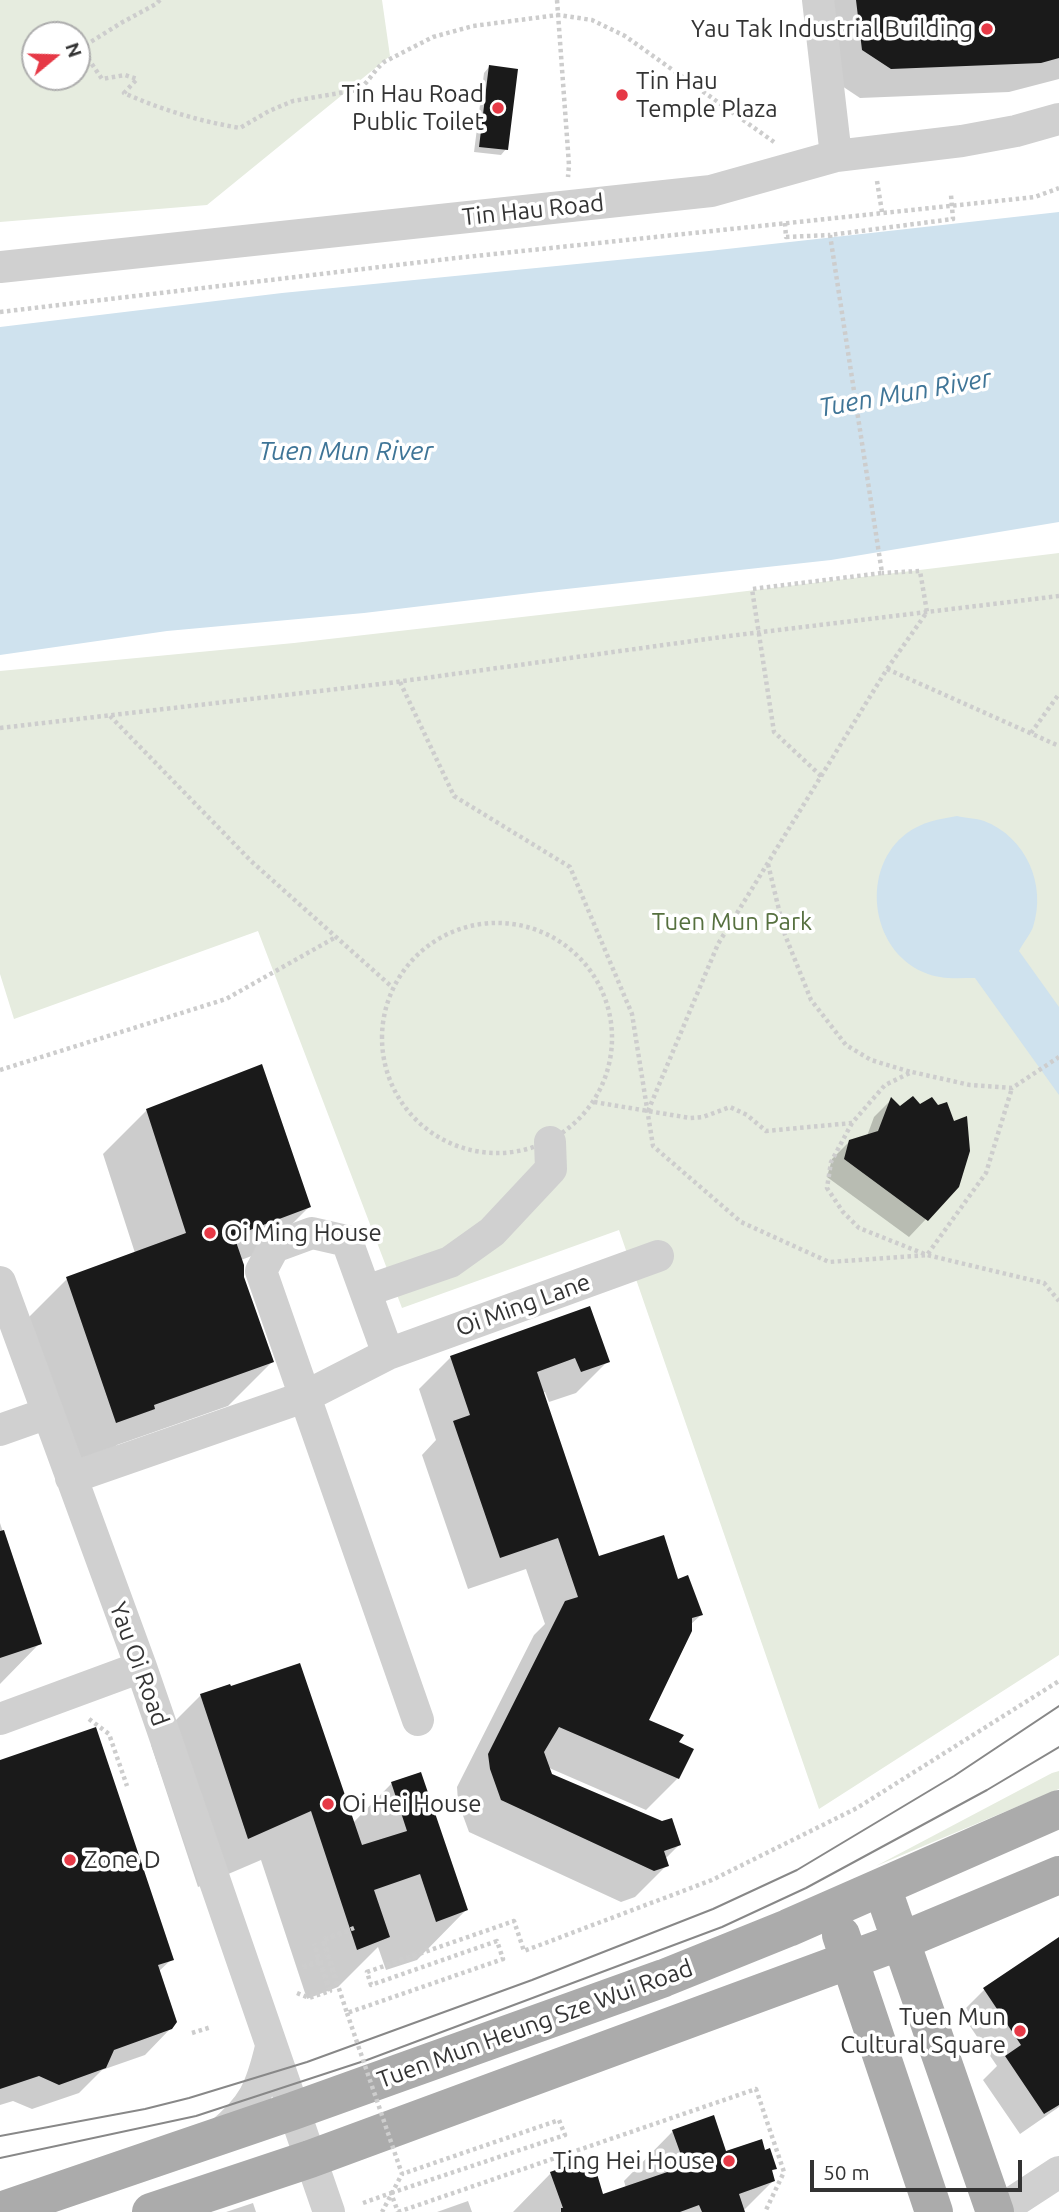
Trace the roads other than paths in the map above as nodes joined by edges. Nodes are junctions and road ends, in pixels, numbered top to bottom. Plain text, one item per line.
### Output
1 (818, 0) edge
2 (1059, 119) edge
3 (836, 156) junction
4 (0, 267) edge
5 (550, 1142) road end
6 (658, 1256) dead end
7 (0, 1282) edge
8 (366, 1291) junction
9 (388, 1354) junction
10 (304, 1397) junction
11 (48, 1413) junction
12 (0, 1430) edge
13 (71, 1478) junction
14 (141, 1667) junction
15 (0, 1719) edge
16 (418, 1720) dead end
17 (1059, 1809) edge
18 (1059, 1875) edge
19 (882, 1887) junction
20 (833, 1909) junction
21 (901, 1941) junction
22 (849, 1960) junction
23 (271, 2047) junction
24 (293, 2111) junction
25 (216, 2137) junction
26 (310, 2159) junction
27 (1059, 2172) edge
28 (0, 2211) edge
29 (151, 2212) edge
30 (329, 2212) edge
31 (934, 2212) edge
32 (996, 2212) edge

1 - 3 street
2 - 3 street, Tin Hau Road
3 - 4 street, Tin Hau Road
5 - 8 street
6 - 9 street, Oi Ming Lane
7 - 11 street, Yau Oi Road
8 - 9 street
8 - 10 street
9 - 10 street, Oi Ming Lane
10 - 13 street, Oi Ming Lane
10 - 16 street
11 - 12 street
11 - 13 street, Yau Oi Road
13 - 14 street, Yau Oi Road
14 - 15 street
14 - 23 street, Yau Oi Road
17 - 19 main road, Tuen Mun Heung Sze Wui Road
18 - 21 main road, Tuen Mun Heung Sze Wui Road
19 - 20 main road, Tuen Mun Heung Sze Wui Road
19 - 21 main road
20 - 22 main road
20 - 24 main road, Tuen Mun Heung Sze Wui Road
21 - 22 main road, Tuen Mun Heung Sze Wui Road
21 - 32 main road
22 - 26 main road, Tuen Mun Heung Sze Wui Road
22 - 31 main road
23 - 24 street, Yau Oi Road
23 - 25 street
24 - 25 main road, Tuen Mun Heung Sze Wui Road
24 - 26 street, Yau Oi Road
25 - 28 main road, Tuen Mun Heung Sze Wui Road
26 - 29 main road, Tuen Mun Heung Sze Wui Road
26 - 30 street, Yau Oi Road
27 - 32 street

